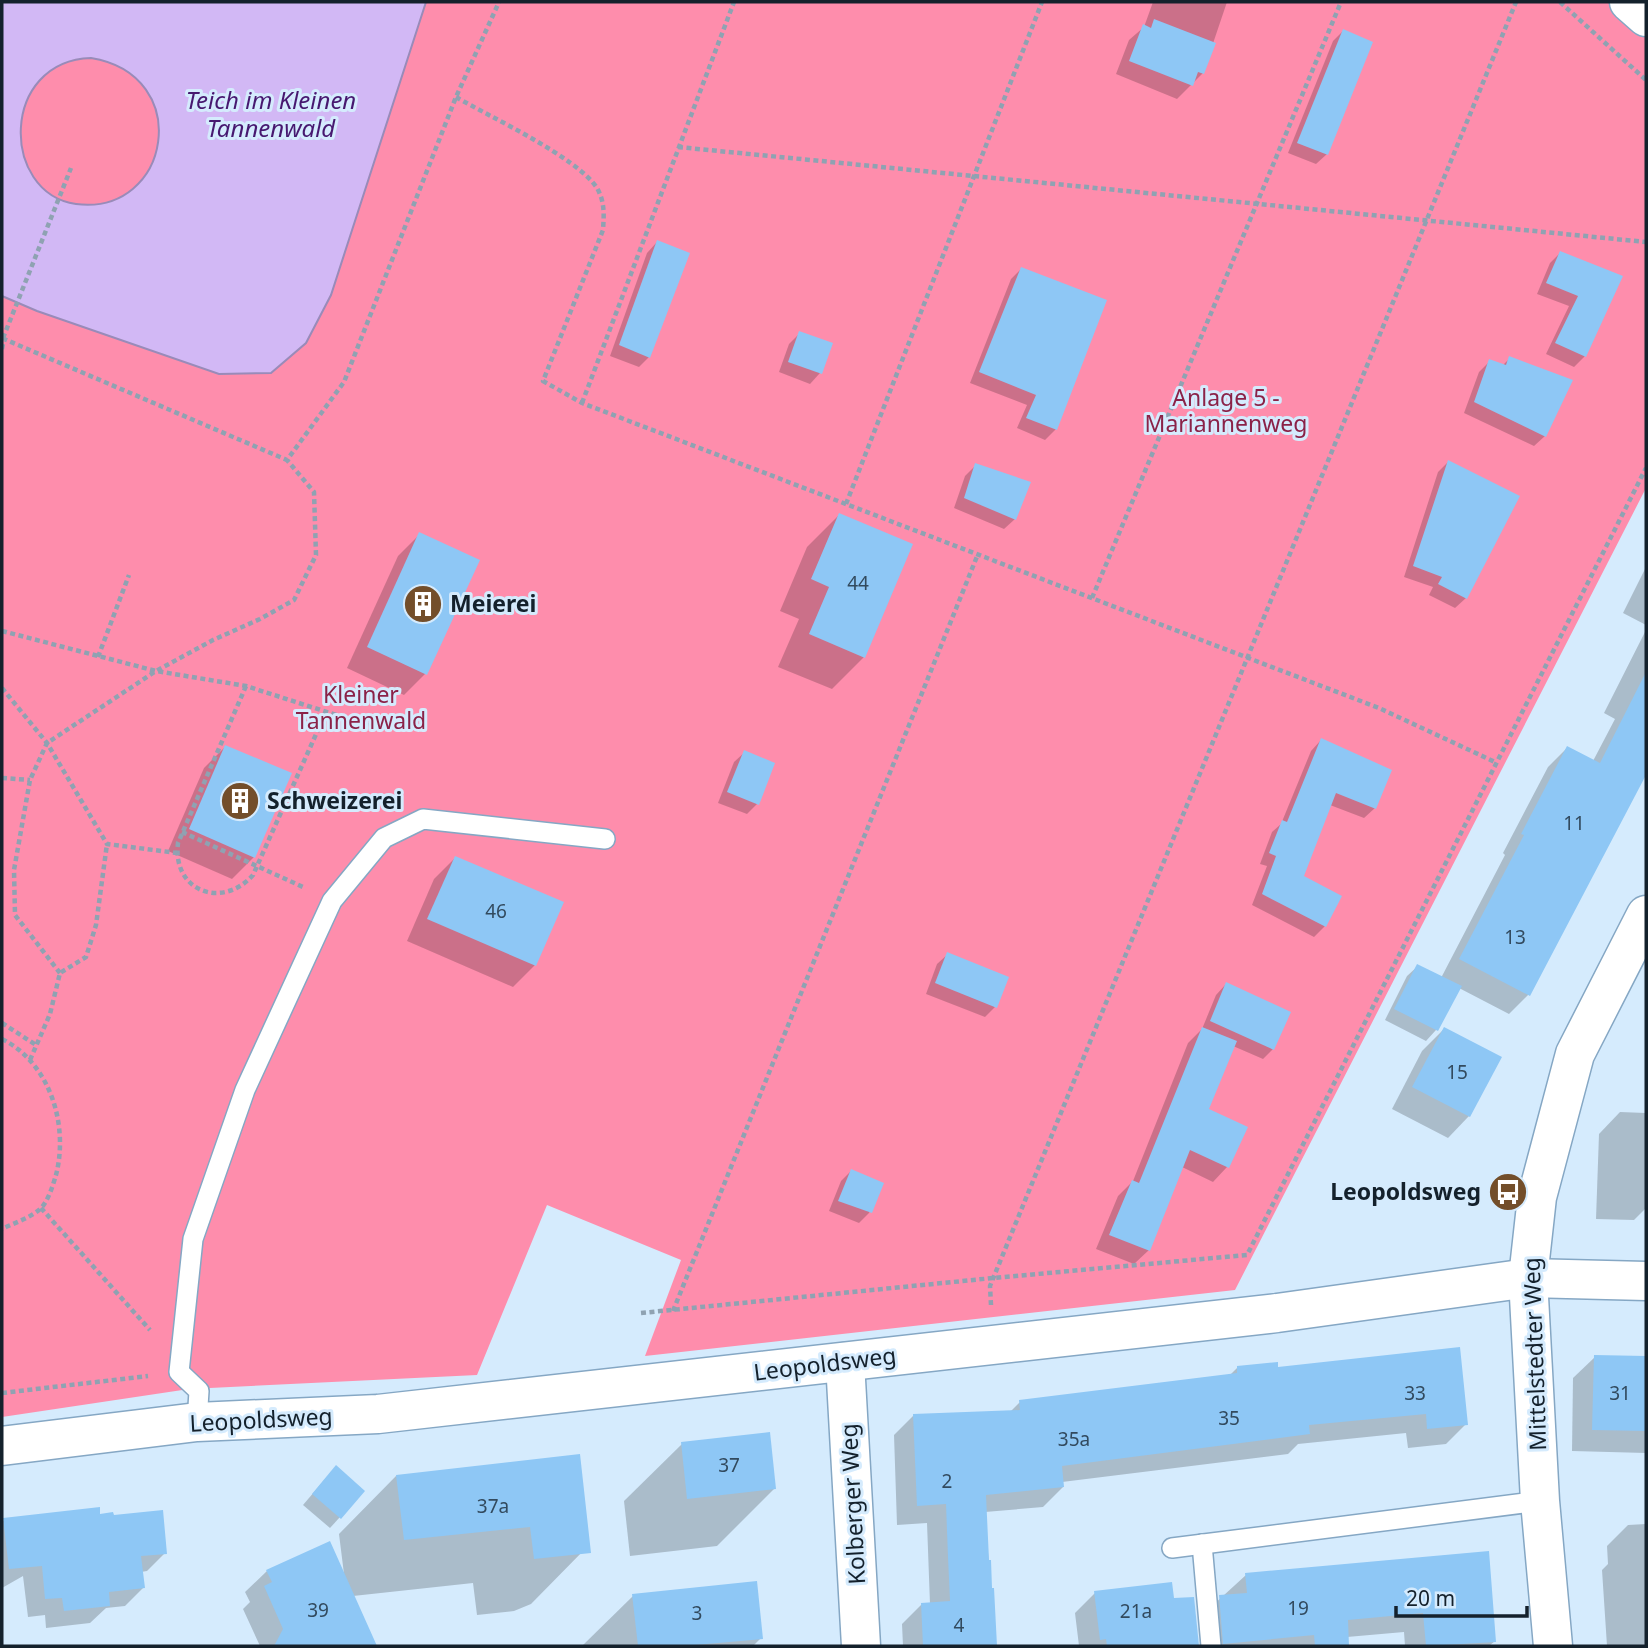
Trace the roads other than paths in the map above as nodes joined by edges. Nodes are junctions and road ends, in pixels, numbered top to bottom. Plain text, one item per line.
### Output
1 (1629, 2) edge
2 (1646, 17) edge
3 (605, 839) dead end
4 (1646, 915) edge
5 (1528, 1278) junction
6 (1646, 1281) edge
7 (845, 1363) junction
8 (197, 1422) junction
9 (2, 1446) edge
10 (1540, 1501) junction
11 (1202, 1545) junction
12 (1172, 1548) dead end
13 (861, 1646) edge
14 (1211, 1646) edge
15 (1553, 1646) edge

1 - 2 street
3 - 8 lane
4 - 5 street, Mittelstedter Weg
5 - 6 street, Leopoldsweg
5 - 7 street, Leopoldsweg
5 - 10 street, Mittelstedter Weg
7 - 8 street, Leopoldsweg
7 - 13 street, Kolberger Weg
8 - 9 street, Leopoldsweg
10 - 11 lane
10 - 15 street, Mittelstedter Weg
11 - 12 lane
11 - 14 lane

